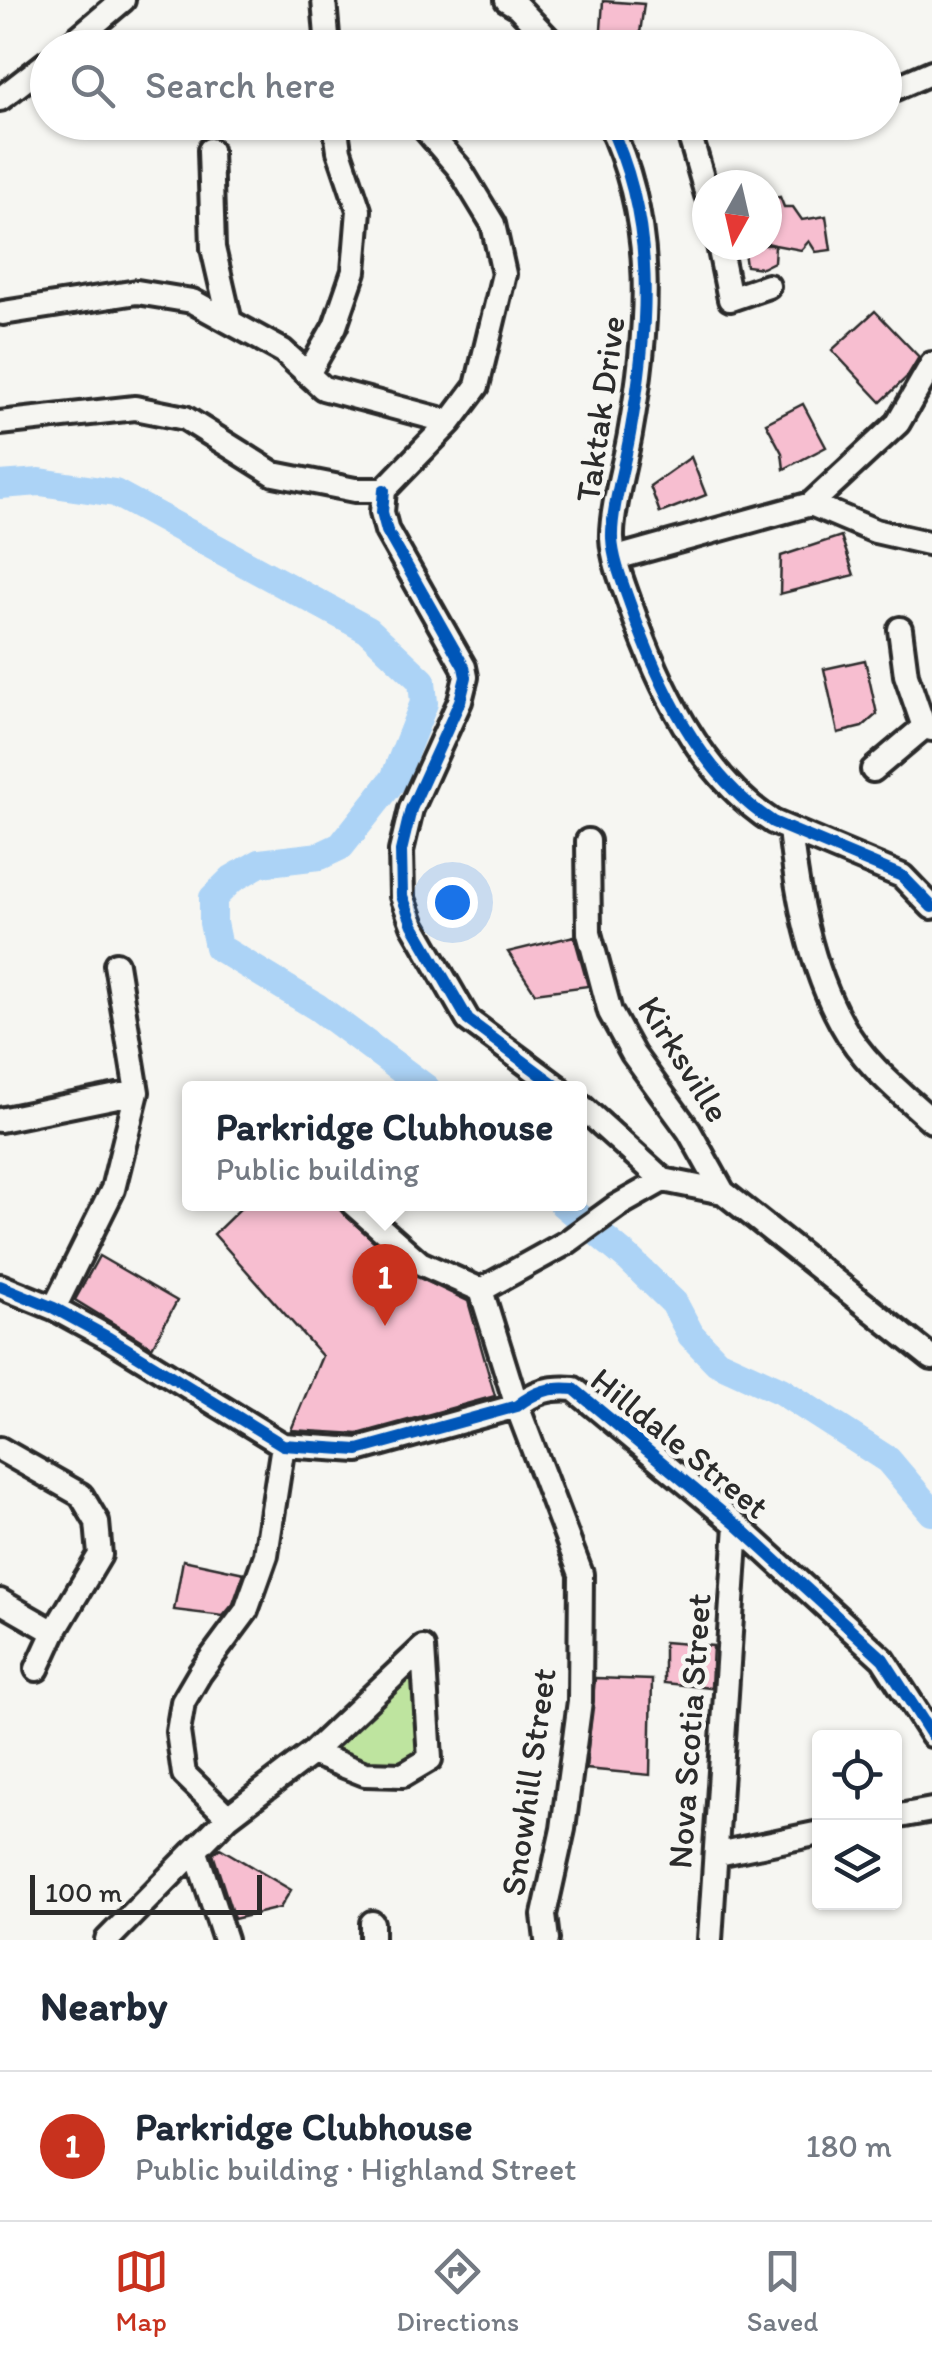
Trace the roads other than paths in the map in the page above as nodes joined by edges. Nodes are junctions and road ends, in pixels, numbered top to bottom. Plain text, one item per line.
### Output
1 (123, 0) edge
2 (324, 0) edge
3 (507, 0) edge
4 (87, 30) edge
5 (326, 30) edge
6 (540, 30) edge
7 (932, 72) edge
8 (30, 76) edge
9 (902, 85) edge
10 (0, 99) edge
11 (338, 140) edge
12 (435, 140) edge
13 (614, 140) edge
14 (691, 140) edge
15 (210, 150) dead end
16 (700, 170) edge
17 (722, 260) edge
18 (768, 286) dead end
19 (3, 313) dead end
20 (230, 322) junction
21 (932, 364) edge
22 (308, 374) junction
23 (450, 422) junction
24 (0, 423) edge
25 (840, 478) junction
26 (384, 490) junction
27 (811, 504) junction
28 (866, 527) junction
29 (932, 544) edge
30 (616, 558) junction
31 (900, 629) dead end
32 (928, 728) edge
33 (873, 770) dead end
34 (790, 829) junction
35 (588, 841) dead end
36 (932, 906) edge
37 (116, 964) dead end
38 (549, 1081) edge
39 (138, 1092) junction
40 (587, 1111) edge
41 (0, 1120) edge
42 (932, 1121) edge
43 (663, 1180) junction
44 (722, 1192) junction
45 (361, 1211) edge
46 (0, 1286) edge
47 (481, 1290) junction
48 (54, 1308) junction
49 (932, 1358) edge
50 (518, 1406) junction
51 (284, 1446) junction
52 (0, 1449) edge
53 (737, 1526) junction
54 (0, 1601) edge
55 (54, 1632) junction
56 (37, 1669) dead end
57 (932, 1735) edge
58 (312, 1753) junction
59 (932, 1810) edge
60 (902, 1816) edge
61 (228, 1817) junction
62 (812, 1835) edge
63 (196, 1852) junction
64 (718, 1854) junction
65 (107, 1940) edge
66 (224, 1940) edge
67 (547, 1940) edge
68 (710, 1940) edge

1 - 4 street
2 - 5 street
3 - 6 street
7 - 9 street
8 - 10 street
11 - 22 street
12 - 23 street
13 - 30 street, Taktak Drive
14 - 16 street
15 - 20 street
17 - 18 street
19 - 20 street
20 - 22 street
21 - 25 street
22 - 23 street
23 - 26 street
24 - 26 street
25 - 27 street
25 - 28 street
26 - 38 street
27 - 28 street
27 - 30 street
28 - 29 street
30 - 34 street, Taktak Drive
31 - 32 street
32 - 33 street
34 - 36 street, Taktak Drive
34 - 42 street
35 - 44 street, Kirksville
37 - 39 street
39 - 41 street
39 - 48 street
40 - 43 street
43 - 44 street
43 - 47 street
44 - 49 street
45 - 47 street
46 - 48 street, Hilldale Street
47 - 50 street, Snowhill Street
48 - 51 street, Hilldale Street
50 - 51 street, Hilldale Street
50 - 53 street, Hilldale Street
50 - 67 street, Snowhill Street
51 - 61 street
52 - 55 street
53 - 57 street, Hilldale Street
53 - 64 street, Nova Scotia Street
54 - 55 street
55 - 56 street
58 - 58 street
58 - 61 street
59 - 60 street
61 - 63 street
62 - 64 street
63 - 65 street
63 - 66 street
64 - 68 street, Nova Scotia Street

